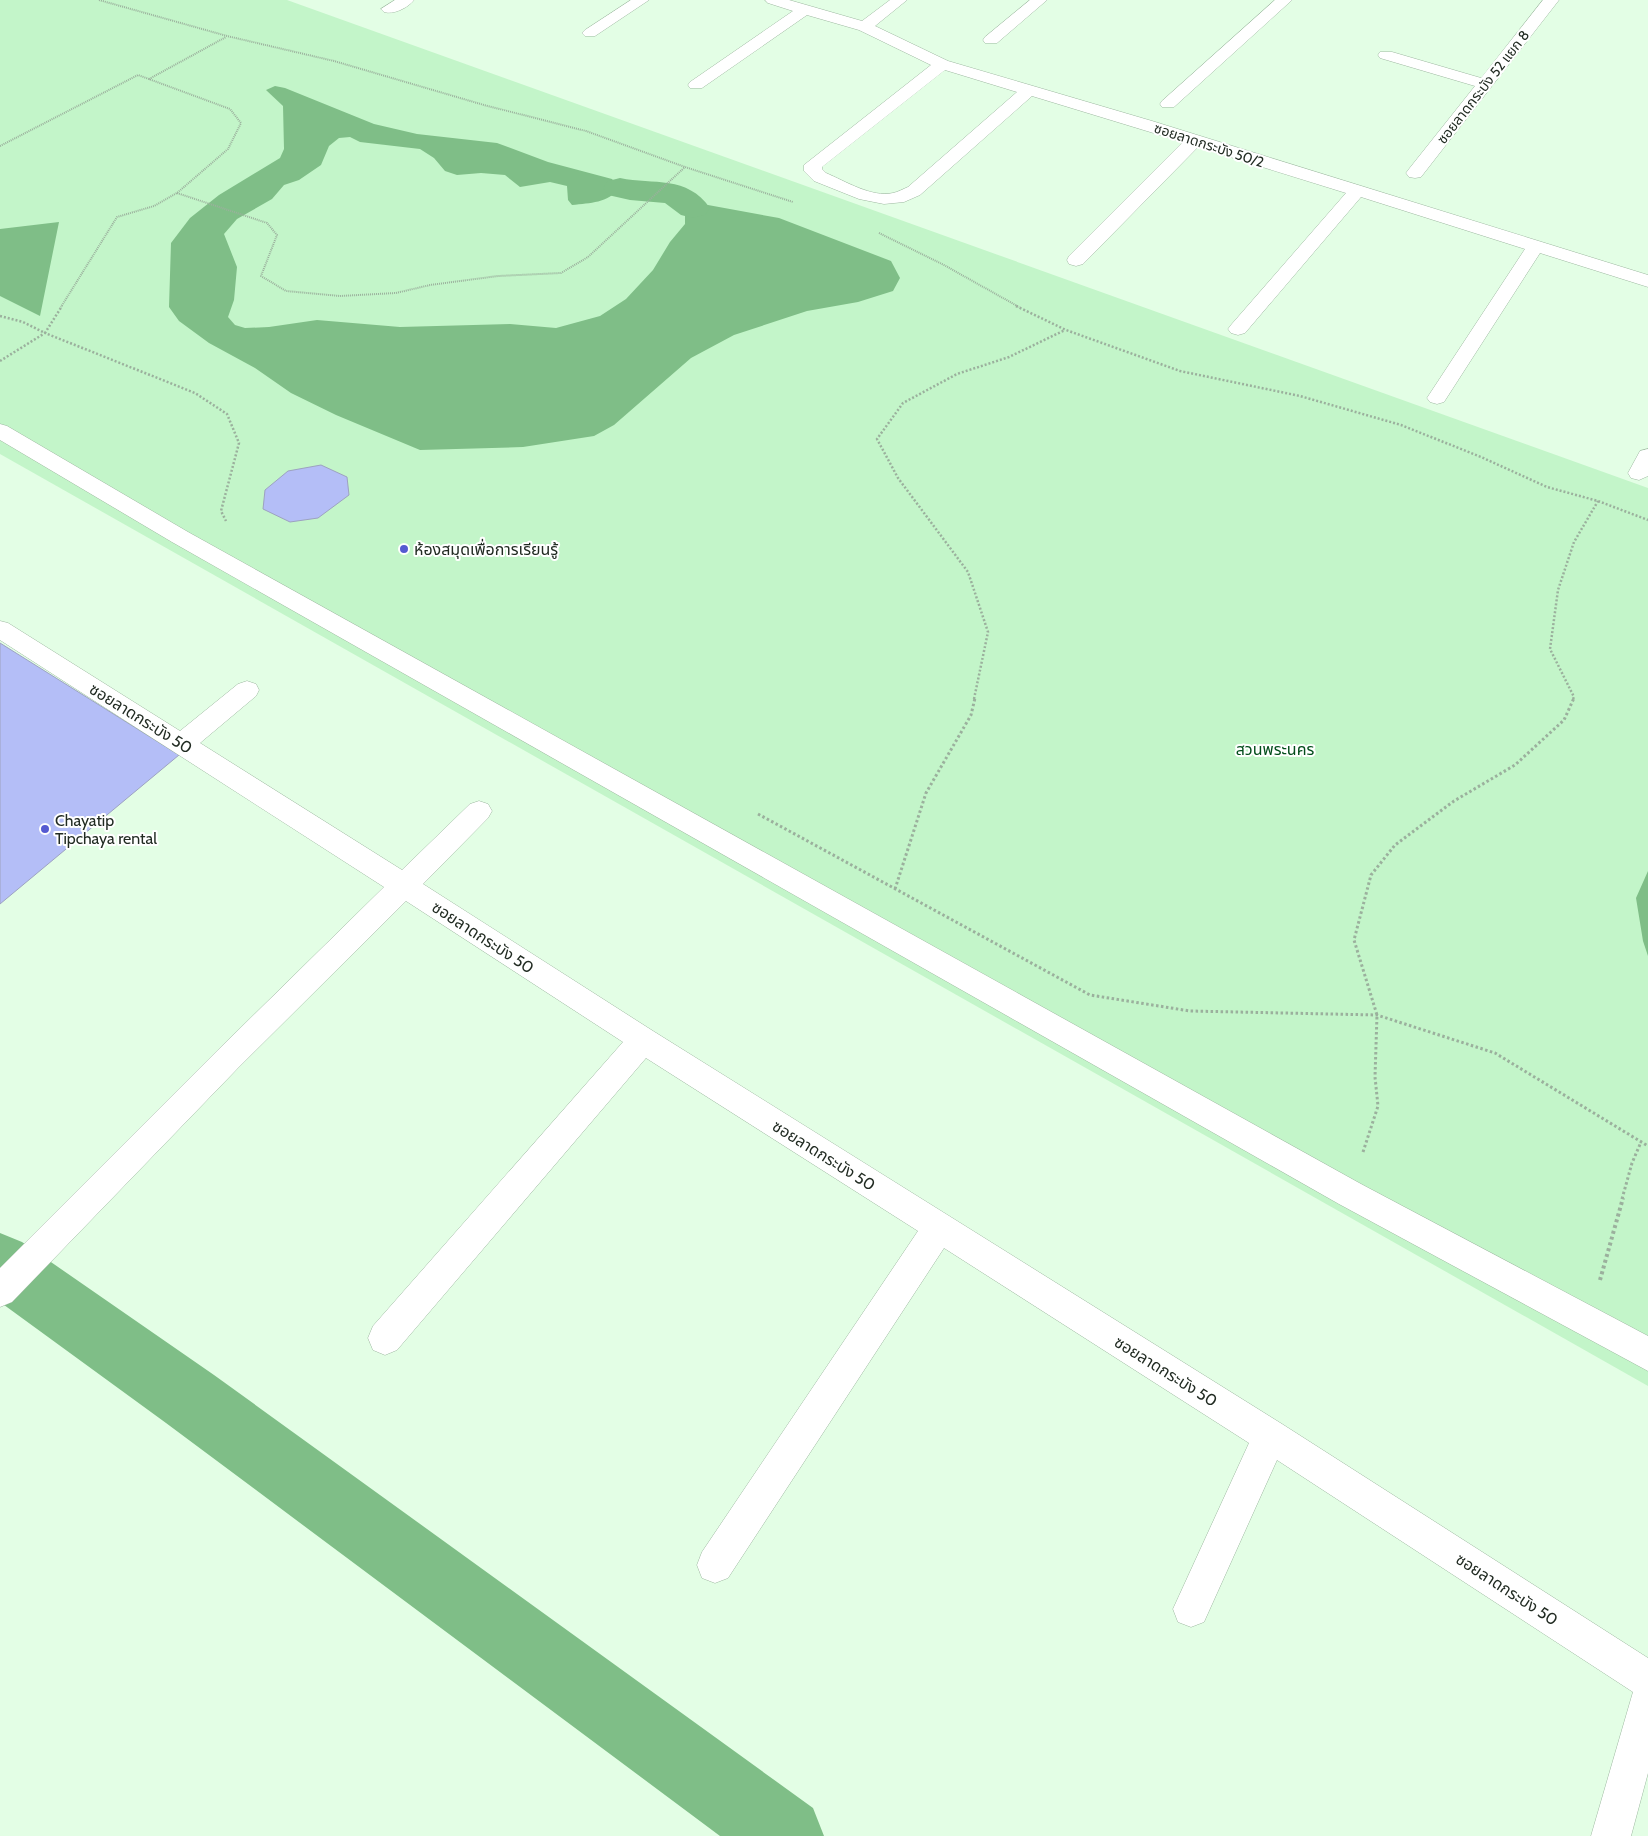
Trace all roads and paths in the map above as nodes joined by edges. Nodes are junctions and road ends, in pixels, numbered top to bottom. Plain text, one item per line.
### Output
1 (99, 0) edge
2 (406, 0) edge
3 (641, 0) edge
4 (773, 0) edge
5 (899, 0) edge
6 (1039, 0) edge
7 (1284, 0) edge
8 (1551, 0) edge
9 (388, 9) dead end
10 (805, 9) junction
11 (864, 26) junction
12 (590, 33) dead end
13 (227, 36) junction
14 (992, 40) dead end
15 (1386, 54) dead end
16 (942, 64) junction
17 (149, 79) junction
18 (1485, 84) junction
19 (696, 85) dead end
20 (1029, 90) junction
21 (1168, 104) dead end
22 (1194, 141) junction
23 (0, 146) edge
24 (685, 168) junction
25 (1415, 173) dead end
26 (1356, 191) junction
27 (177, 193) junction
28 (794, 202) dead end
29 (873, 230) dead end
30 (1536, 246) junction
31 (1076, 260) dead end
32 (1648, 281) edge
33 (0, 316) edge
34 (1238, 329) dead end
35 (1066, 330) junction
36 (44, 333) junction
37 (0, 361) edge
38 (1437, 398) dead end
39 (0, 432) edge
40 (1598, 501) junction
41 (1648, 520) edge
42 (229, 528) dead end
43 (0, 629) edge
44 (247, 690) dead end
45 (182, 744) junction
46 (479, 811) dead end
47 (758, 814) dead end
48 (403, 885) junction
49 (896, 888) junction
50 (1377, 1015) junction
51 (643, 1040) junction
52 (1641, 1142) junction
53 (1648, 1146) edge
54 (1350, 1194) junction
55 (939, 1228) junction
56 (0, 1291) edge
57 (1589, 1322) junction
58 (385, 1338) dead end
59 (1648, 1354) edge
60 (1270, 1436) junction
61 (715, 1565) dead end
62 (1191, 1609) dead end
63 (1648, 1680) edge
64 (1648, 1702) edge
65 (1611, 1836) edge

1 - 13 path
2 - 9 street
3 - 12 street
4 - 10 street, ซอยลาดกระบัง 50/2
5 - 11 street
6 - 14 street
7 - 21 street
8 - 18 street, ซอยลาดกระบัง 52 แยก 8
10 - 11 street, ซอยลาดกระบัง 50/2
10 - 19 street
11 - 16 street, ซอยลาดกระบัง 50/2
13 - 17 path
13 - 24 path
15 - 18 street
16 - 20 street, ซอยลาดกระบัง 50/2
16 - 20 street
17 - 23 path
17 - 27 path
18 - 25 street, ซอยลาดกระบัง 52 แยก 8
20 - 22 street, ซอยลาดกระบัง 50/2
22 - 26 street, ซอยลาดกระบัง 50/2
22 - 31 street
24 - 27 path
24 - 28 path
26 - 30 street, ซอยลาดกระบัง 50/2
26 - 34 street
27 - 36 path
29 - 35 path
30 - 32 street, ซอยลาดกระบัง 50/2
30 - 38 street
33 - 36 path
35 - 40 path
35 - 49 path
36 - 37 path
36 - 42 path
39 - 54 street
40 - 41 path
40 - 50 path
43 - 45 street, ซอยลาดกระบัง 50
44 - 45 street
45 - 48 street, ซอยลาดกระบัง 50
46 - 48 street
47 - 49 path
48 - 51 street, ซอยลาดกระบัง 50
48 - 56 street
49 - 50 path
50 - 52 path
50 - 54 path
51 - 55 street, ซอยลาดกระบัง 50
51 - 58 street
52 - 53 path
52 - 57 path
54 - 57 street
55 - 60 street, ซอยลาดกระบัง 50
55 - 61 street
57 - 59 street
60 - 62 street
60 - 63 street, ซอยลาดกระบัง 50
64 - 65 street

